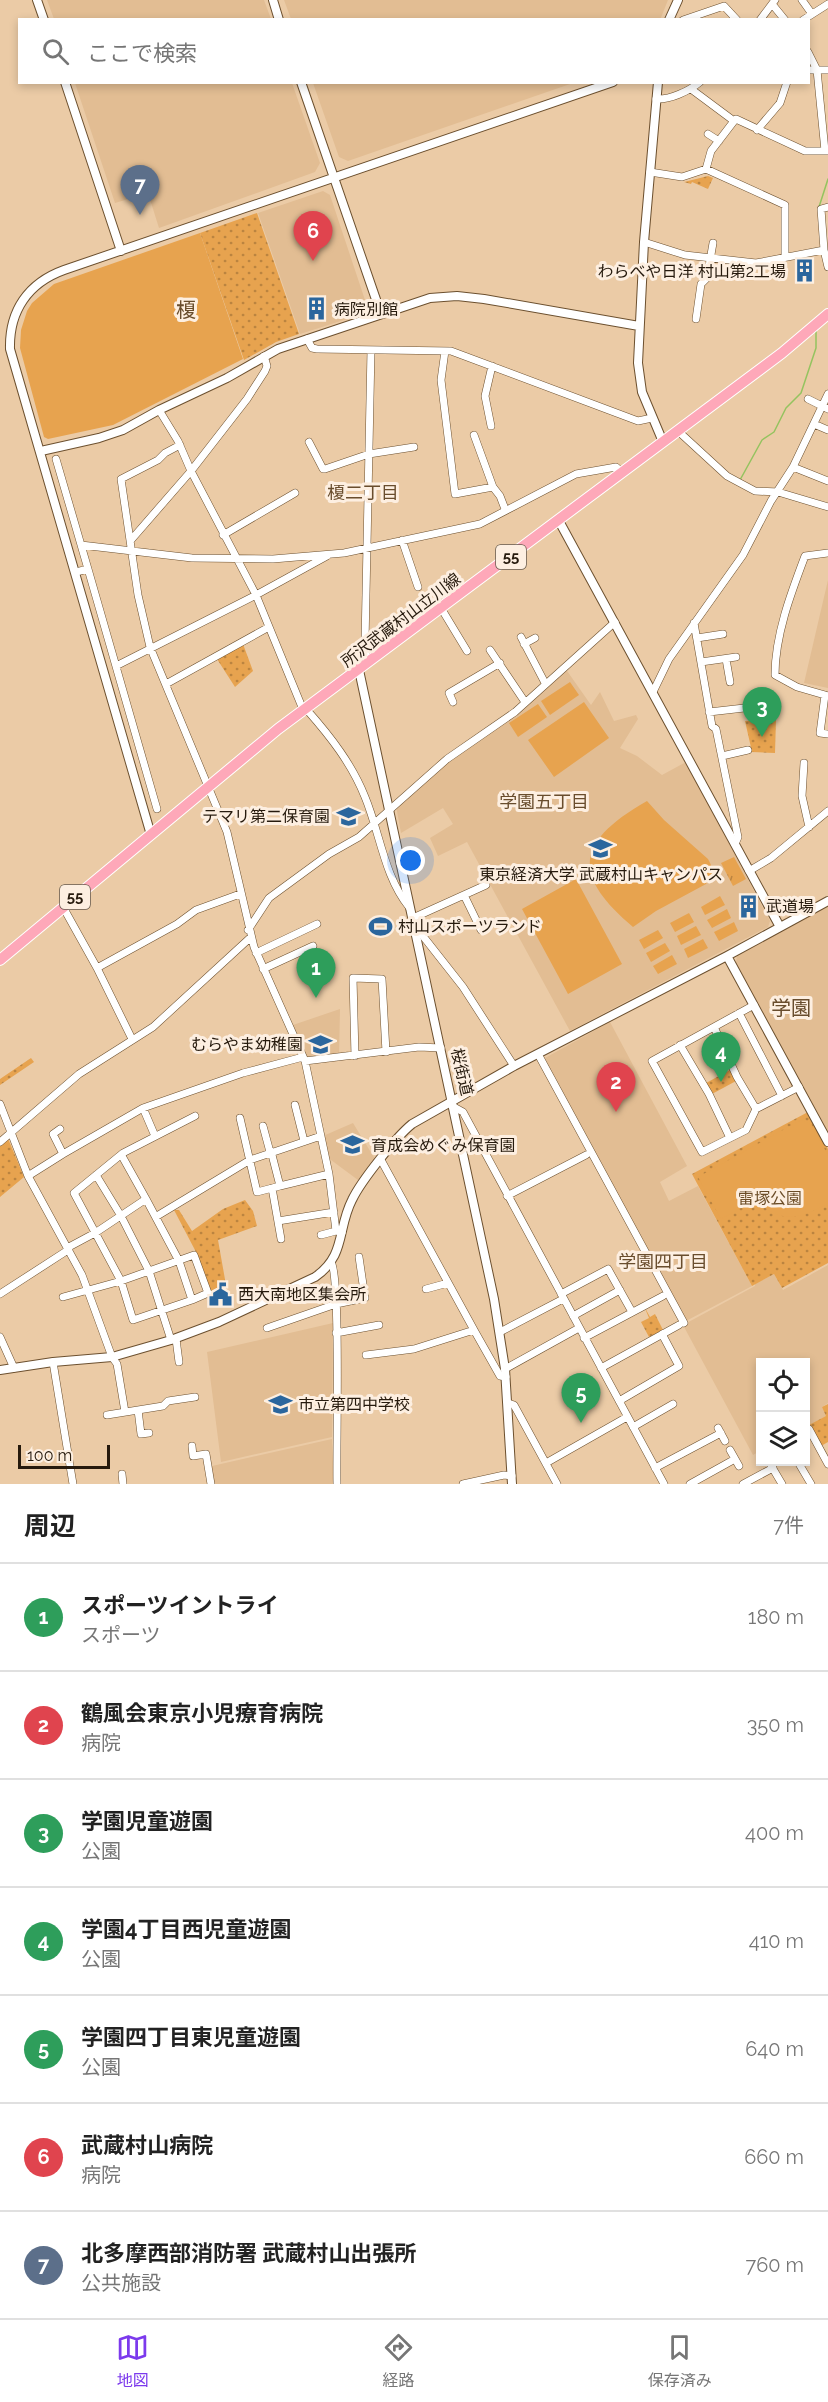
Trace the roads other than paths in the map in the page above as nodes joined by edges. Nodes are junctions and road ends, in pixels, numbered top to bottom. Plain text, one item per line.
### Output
1 (37, 0) edge
2 (273, 0) edge
3 (678, 0) edge
4 (802, 0) edge
5 (774, 2) edge
6 (726, 3) edge
7 (828, 4) edge
8 (812, 14) junction
9 (698, 17) edge
10 (43, 18) edge
11 (278, 18) edge
12 (671, 18) edge
13 (736, 18) edge
14 (762, 18) edge
15 (784, 18) edge
16 (806, 18) edge
17 (813, 70) edge
18 (828, 70) edge
19 (66, 84) edge
20 (302, 84) edge
21 (607, 84) edge
22 (658, 84) edge
23 (697, 84) edge
24 (786, 84) edge
25 (691, 89) junction
26 (657, 99) junction
27 (734, 121) junction
28 (757, 130) junction
29 (708, 134) dead end
30 (719, 141) junction
31 (827, 151) edge
32 (706, 169) junction
33 (650, 172) junction
34 (334, 177) junction
35 (828, 207) edge
36 (644, 242) junction
37 (713, 243) dead end
38 (824, 250) junction
39 (121, 251) junction
40 (785, 257) junction
41 (711, 259) junction
42 (828, 267) edge
43 (381, 314) junction
44 (696, 319) dead end
45 (822, 320) edge
46 (639, 326) junction
47 (307, 339) junction
48 (371, 350) junction
49 (445, 351) junction
50 (264, 356) junction
51 (492, 366) junction
52 (828, 394) edge
53 (808, 399) dead end
54 (825, 408) edge
55 (159, 410) junction
56 (652, 418) junction
57 (814, 424) junction
58 (491, 426) dead end
59 (828, 430) edge
60 (678, 431) junction
61 (474, 435) dead end
62 (309, 442) dead end
63 (663, 442) junction
64 (180, 446) junction
65 (414, 447) dead end
66 (41, 451) junction
67 (369, 454) junction
68 (56, 459) dead end
69 (793, 467) junction
70 (190, 471) junction
71 (623, 472) junction
72 (828, 481) edge
73 (493, 487) junction
74 (778, 492) junction
75 (295, 493) dead end
76 (828, 507) edge
77 (505, 509) junction
78 (559, 521) junction
79 (223, 535) junction
80 (131, 540) junction
81 (402, 540) junction
82 (81, 545) junction
83 (368, 548) junction
84 (132, 551) junction
85 (828, 553) edge
86 (327, 556) junction
87 (237, 559) junction
88 (88, 568) junction
89 (76, 572) junction
90 (418, 587) dead end
91 (256, 595) junction
92 (441, 608) junction
93 (615, 622) junction
94 (694, 623) junction
95 (269, 627) junction
96 (723, 634) dead end
97 (535, 638) dead end
98 (697, 638) junction
99 (150, 647) junction
100 (490, 650) dead end
101 (467, 651) dead end
102 (736, 657) dead end
103 (726, 659) junction
104 (370, 662) junction
105 (701, 662) junction
106 (500, 663) junction
107 (116, 666) junction
108 (359, 670) junction
109 (730, 682) dead end
110 (545, 683) junction
111 (166, 684) junction
112 (653, 692) junction
113 (826, 695) edge
114 (453, 702) dead end
115 (525, 702) junction
116 (775, 707) dead end
117 (305, 711) junction
118 (709, 712) junction
119 (828, 734) edge
120 (137, 739) junction
121 (125, 742) junction
122 (748, 750) dead end
123 (722, 756) junction
124 (804, 763) dead end
125 (209, 785) junction
126 (157, 809) dead end
127 (390, 809) junction
128 (828, 811) edge
129 (374, 822) junction
130 (809, 827) junction
131 (151, 835) junction
132 (735, 844) junction
133 (749, 870) junction
134 (486, 885) dead end
135 (240, 894) junction
136 (464, 895) junction
137 (828, 901) edge
138 (63, 907) junction
139 (411, 909) junction
140 (414, 922) junction
141 (317, 924) dead end
142 (780, 927) junction
143 (481, 930) dead end
144 (249, 934) junction
145 (313, 946) dead end
146 (256, 953) junction
147 (727, 956) junction
148 (0, 960) edge
149 (97, 968) junction
150 (263, 969) junction
151 (754, 1005) junction
152 (739, 1013) junction
153 (714, 1027) junction
154 (132, 1039) junction
155 (680, 1046) junction
156 (441, 1048) junction
157 (386, 1052) junction
158 (538, 1054) junction
159 (355, 1056) junction
160 (304, 1059) junction
161 (514, 1066) junction
162 (799, 1087) junction
163 (782, 1096) junction
164 (0, 1104) edge
165 (453, 1104) junction
166 (295, 1105) dead end
167 (142, 1108) junction
168 (756, 1109) junction
169 (195, 1116) dead end
170 (240, 1118) dead end
171 (263, 1126) dead end
172 (60, 1129) dead end
173 (11, 1131) junction
174 (321, 1136) junction
175 (155, 1137) junction
176 (730, 1138) junction
177 (304, 1141) junction
178 (0, 1142) edge
179 (828, 1142) edge
180 (271, 1152) junction
181 (63, 1154) junction
182 (586, 1155) dead end
183 (122, 1156) junction
184 (250, 1160) junction
185 (381, 1160) junction
186 (329, 1174) junction
187 (96, 1175) junction
188 (28, 1176) junction
189 (276, 1187) junction
190 (507, 1196) junction
191 (146, 1199) junction
192 (333, 1212) junction
193 (121, 1216) junction
194 (157, 1216) junction
195 (278, 1221) junction
196 (339, 1232) junction
197 (95, 1233) junction
198 (321, 1235) dead end
199 (281, 1239) dead end
200 (67, 1249) junction
201 (358, 1257) dead end
202 (179, 1261) junction
203 (331, 1262) junction
204 (149, 1271) junction
205 (121, 1281) junction
206 (448, 1283) junction
207 (87, 1289) junction
208 (426, 1289) dead end
209 (620, 1290) junction
210 (0, 1294) edge
211 (562, 1296) junction
212 (663, 1296) dead end
213 (63, 1298) dead end
214 (192, 1300) junction
215 (336, 1304) junction
216 (162, 1312) junction
217 (632, 1312) junction
218 (573, 1316) junction
219 (379, 1325) dead end
220 (267, 1328) dead end
221 (579, 1328) junction
222 (474, 1330) junction
223 (500, 1332) junction
224 (336, 1333) junction
225 (662, 1334) junction
226 (0, 1337) edge
227 (584, 1338) junction
228 (174, 1340) junction
229 (366, 1355) dead end
230 (112, 1357) junction
231 (53, 1362) junction
232 (179, 1362) dead end
233 (14, 1368) junction
234 (601, 1368) junction
235 (0, 1370) edge
236 (505, 1373) junction
237 (195, 1397) dead end
238 (619, 1401) junction
239 (508, 1404) junction
240 (673, 1404) dead end
241 (138, 1410) junction
242 (125, 1412) junction
243 (107, 1414) dead end
244 (627, 1417) junction
245 (633, 1427) junction
246 (810, 1431) edge
247 (149, 1432) dead end
248 (725, 1441) dead end
249 (192, 1446) dead end
250 (730, 1450) dead end
251 (546, 1462) junction
252 (828, 1464) edge
253 (770, 1466) edge
254 (772, 1466) edge
255 (801, 1466) edge
256 (655, 1468) junction
257 (122, 1474) dead end
258 (512, 1480) edge
259 (73, 1484) edge
260 (123, 1484) edge
261 (211, 1484) edge
262 (337, 1484) edge
263 (463, 1484) edge
264 (557, 1484) edge
265 (664, 1484) edge
266 (690, 1484) edge
267 (743, 1484) edge
268 (782, 1484) edge
269 (811, 1484) edge

1 - 10 street
2 - 11 street
3 - 12 street
4 - 8 street
5 - 14 street
5 - 15 street
6 - 9 street
6 - 13 street
7 - 8 street
8 - 16 street
17 - 18 street
17 - 31 street
19 - 39 street
20 - 34 street
21 - 34 street
22 - 26 street
23 - 25 street
24 - 28 street
25 - 26 street
25 - 27 street
26 - 33 street
27 - 28 street
27 - 30 street
28 - 31 street
29 - 30 street
30 - 32 street
32 - 33 street
32 - 40 street
33 - 36 street
34 - 39 street
34 - 43 street
35 - 38 street
36 - 41 street
36 - 46 street
37 - 41 street
38 - 40 street
38 - 42 street
39 - 66 street
40 - 41 street
41 - 44 street
43 - 46 street
43 - 47 street
45 - 60 main road, 所沢武蔵村山立川線 / 55
46 - 56 street
47 - 48 street
47 - 50 street
48 - 49 street
48 - 67 street
49 - 51 street
49 - 73 street
50 - 55 street
50 - 70 street
51 - 56 street
51 - 58 street
52 - 54 street
53 - 54 street
54 - 57 street
55 - 64 street
55 - 66 street
56 - 63 street
57 - 59 street
57 - 69 street
60 - 63 main road, 所沢武蔵村山立川線 / 55
60 - 74 street
61 - 73 street
62 - 67 street
63 - 71 main road, 所沢武蔵村山立川線 / 55
64 - 70 street
64 - 80 street
65 - 67 street
66 - 89 street
67 - 83 street
68 - 82 street
69 - 72 street
69 - 74 street
70 - 79 street
70 - 80 street
71 - 77 street
71 - 78 main road, 所沢武蔵村山立川線 / 55
73 - 77 street
74 - 76 street
74 - 94 street
75 - 79 street
77 - 81 street
78 - 92 main road, 所沢武蔵村山立川線 / 55
78 - 93 street
79 - 87 street
80 - 84 street
81 - 83 street
81 - 90 street
82 - 84 street
82 - 88 street
83 - 86 street
83 - 104 street
84 - 87 street
84 - 99 street
85 - 113 street
86 - 87 street
86 - 91 street
87 - 91 street
88 - 89 street
88 - 107 street
89 - 121 street
91 - 95 street
91 - 99 street
92 - 101 street
92 - 104 main road, 所沢武蔵村山立川線 / 55
93 - 110 street
93 - 112 street
94 - 98 street
94 - 112 street
95 - 111 street
95 - 117 street
96 - 98 street
97 - 110 street
98 - 105 street
99 - 107 street
99 - 111 street
100 - 106 street
102 - 103 street
103 - 105 street
103 - 109 street
104 - 108 main road, 所沢武蔵村山立川線 / 55
105 - 118 street
106 - 114 street
106 - 115 street
107 - 120 street
108 - 117 main road, 所沢武蔵村山立川線 / 55
108 - 127 street, 桜街道
110 - 115 street
111 - 125 street
112 - 132 street
113 - 119 street
115 - 127 street
116 - 118 street
117 - 125 main road, 所沢武蔵村山立川線 / 55
117 - 129 street
118 - 123 street
120 - 121 street
120 - 126 street
121 - 131 street
122 - 123 street
123 - 132 street
124 - 130 street
125 - 131 main road, 所沢武蔵村山立川線 / 55
125 - 135 street
127 - 129 street
127 - 139 street, 桜街道
128 - 130 street
129 - 139 street
129 - 144 street
130 - 133 street
131 - 138 main road, 所沢武蔵村山立川線 / 55
132 - 133 street
133 - 142 street
134 - 136 street
135 - 144 street
135 - 149 street
136 - 140 street
136 - 143 street
137 - 142 street
138 - 148 main road, 所沢武蔵村山立川線 / 55
138 - 149 street
139 - 140 street, 桜街道
140 - 156 street, 桜街道
140 - 161 street
141 - 146 street
142 - 147 street
144 - 146 street
144 - 154 street
145 - 150 street
146 - 150 street
147 - 151 street
147 - 158 street
149 - 154 street
150 - 160 street
151 - 152 street
151 - 162 street
152 - 153 street
152 - 163 street
153 - 155 street
153 - 168 street
154 - 173 street
155 - 176 street
155 - 176 street
156 - 157 street
156 - 165 street, 桜街道
157 - 159 street
157 - 159 street
158 - 161 street
158 - 225 street
159 - 160 street
160 - 167 street
160 - 174 street
161 - 165 street
162 - 163 street
162 - 179 street
163 - 168 street
164 - 173 street
165 - 185 street
165 - 190 street
165 - 223 street, 桜街道
166 - 177 street
167 - 175 street
167 - 181 street
168 - 176 street
169 - 175 street
170 - 184 street
171 - 180 street
172 - 181 street
173 - 178 street
173 - 188 street
174 - 177 street
174 - 186 street
175 - 183 street
177 - 180 street
180 - 184 street
180 - 189 street
181 - 188 street
182 - 190 street
183 - 187 street
183 - 191 street
184 - 189 street
184 - 194 street
185 - 196 street
185 - 206 street
186 - 189 street
186 - 192 street
187 - 193 street
187 - 197 street
188 - 200 street
189 - 195 street
190 - 211 street
191 - 193 street
191 - 194 street
192 - 195 street
192 - 196 street
193 - 197 street
193 - 204 street
194 - 202 street
195 - 199 street
196 - 198 street
196 - 203 street
197 - 200 street
197 - 205 street
200 - 207 street
200 - 210 street
201 - 215 street
202 - 204 street
202 - 214 street
202 - 214 street
203 - 215 street
203 - 228 street
204 - 205 street
204 - 216 street
205 - 207 street
205 - 216 street
206 - 208 street
206 - 222 street
207 - 213 street
207 - 230 street
209 - 211 street
209 - 217 street
209 - 218 street
211 - 218 street
211 - 223 street
212 - 217 street
214 - 216 street
215 - 220 street
215 - 224 street
216 - 228 street
217 - 227 street
218 - 221 street
219 - 224 street
221 - 227 street
221 - 236 street
222 - 229 street
222 - 236 street
223 - 236 street, 桜街道
224 - 262 street
225 - 234 street
225 - 238 street
226 - 233 street
227 - 234 street
228 - 230 street
228 - 232 street
230 - 231 street
230 - 242 street
231 - 233 street
231 - 259 street
233 - 235 street
234 - 238 street
236 - 239 street, 桜街道
237 - 241 street
238 - 244 street
239 - 251 street
239 - 258 street, 桜街道
240 - 245 street
241 - 242 street
241 - 247 street
242 - 243 street
244 - 245 street
244 - 251 street
245 - 256 street
246 - 252 street
248 - 256 street
249 - 261 street
250 - 266 street
251 - 264 street
253 - 267 street
254 - 268 street
255 - 269 street
256 - 265 street
257 - 260 street
258 - 263 street

